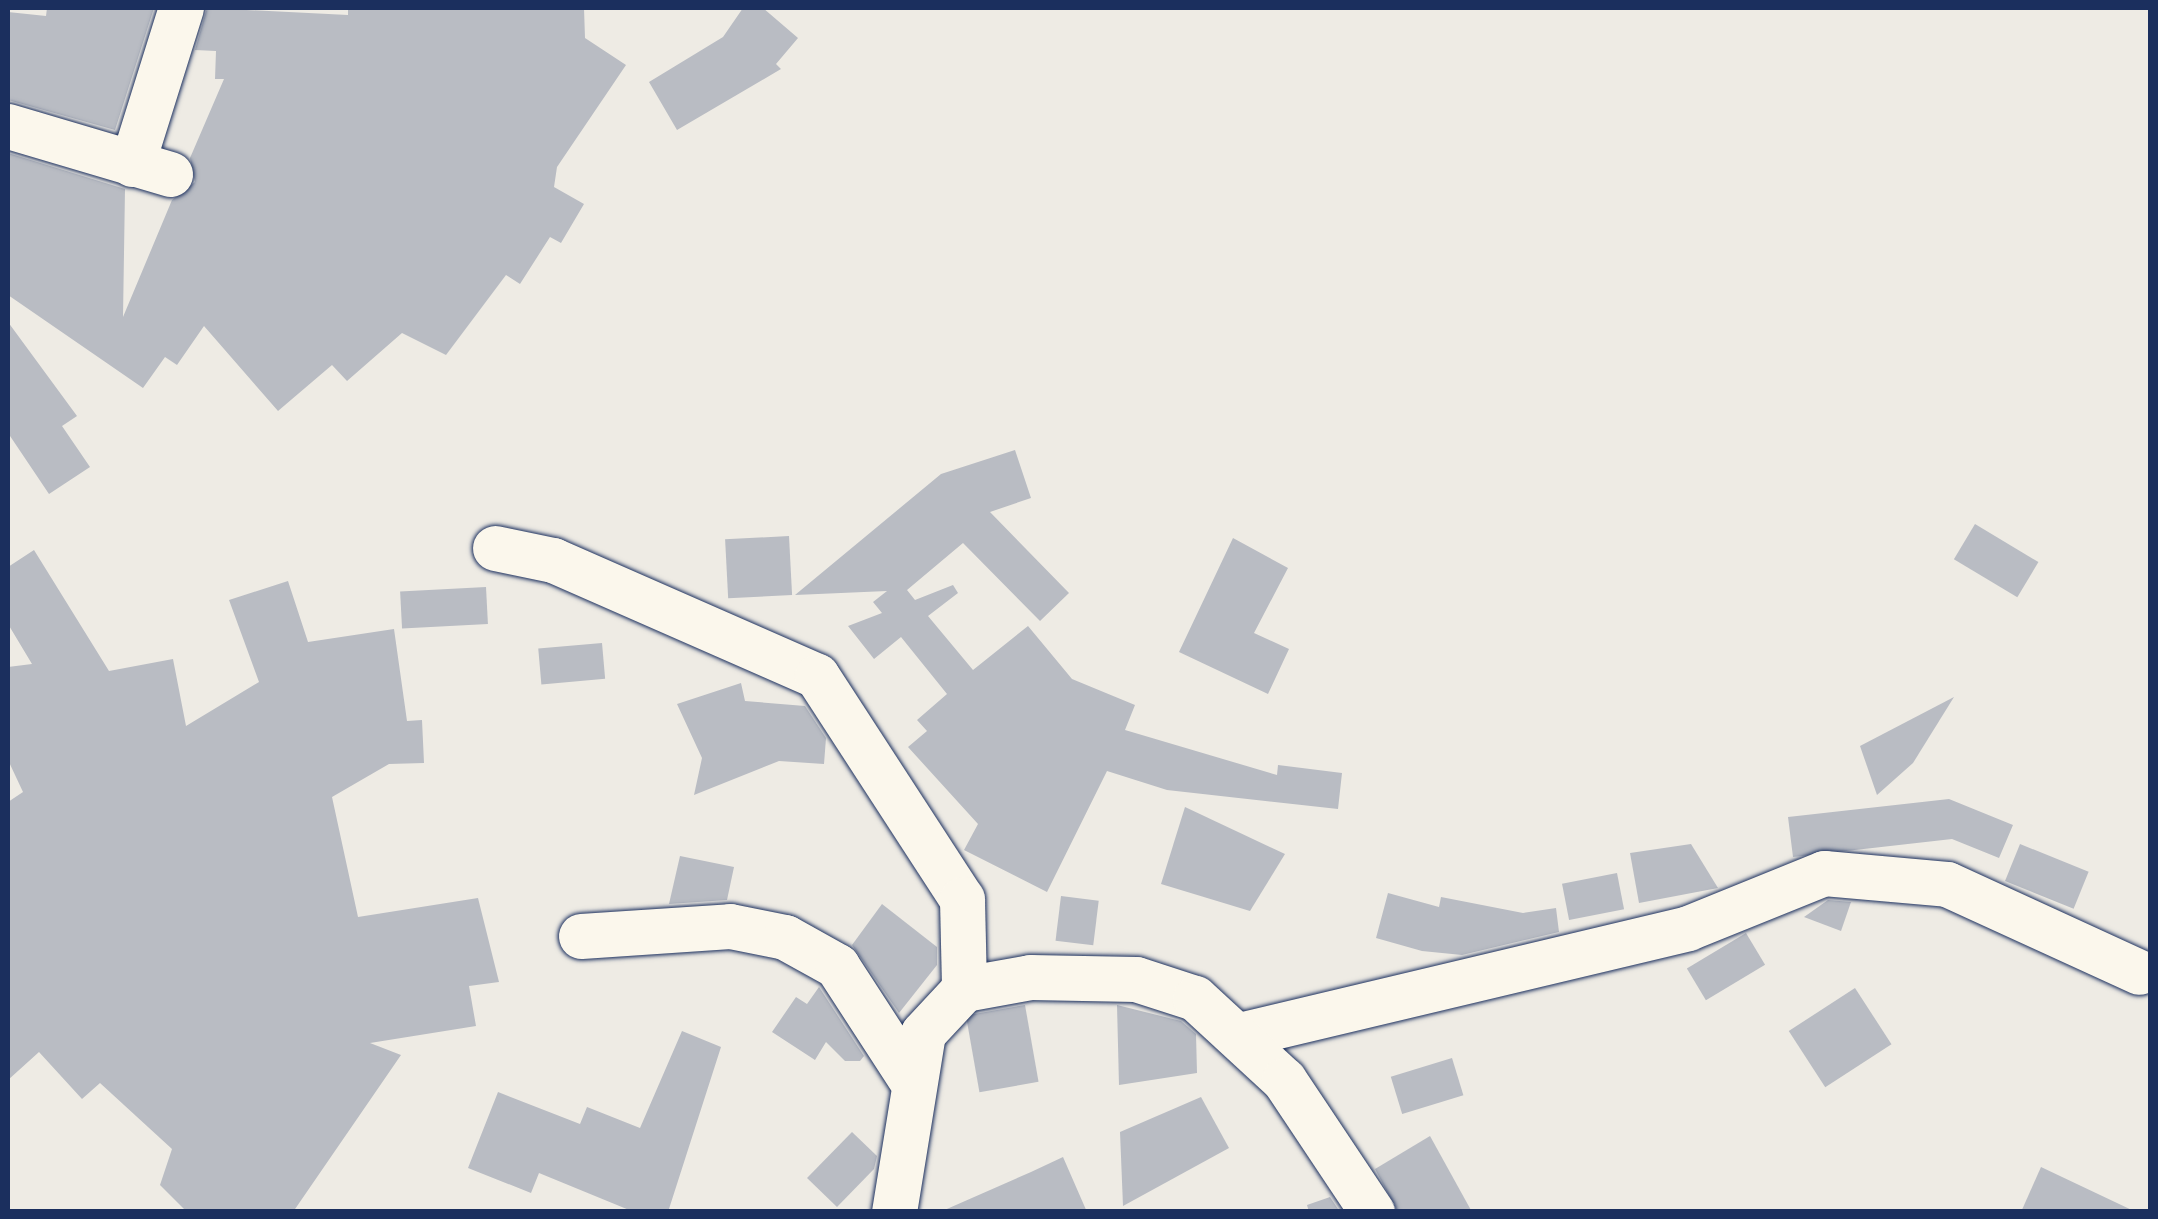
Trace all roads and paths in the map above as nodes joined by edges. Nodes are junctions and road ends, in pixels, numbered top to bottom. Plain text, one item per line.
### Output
1 (181, 8) edge
2 (8, 126) edge
3 (495, 548) dead end
4 (581, 936) dead end
5 (2139, 972) dead end
6 (964, 989) junction
7 (1244, 1034) junction
8 (909, 1078) junction
9 (894, 1212) edge
10 (1372, 1212) edge

1 - 2 street
3 - 6 street
4 - 8 street
5 - 7 street
6 - 7 street
6 - 8 street
7 - 10 street
8 - 9 street

